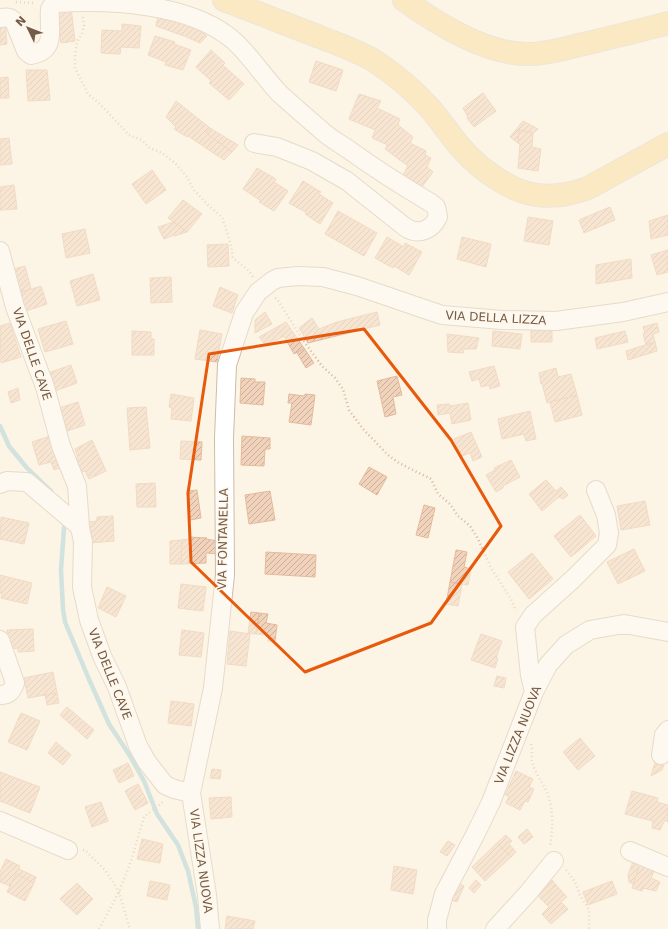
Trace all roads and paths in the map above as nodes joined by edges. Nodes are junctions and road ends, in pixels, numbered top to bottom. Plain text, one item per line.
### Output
1 (224, 0) edge
2 (404, 0) edge
3 (13, 2) dead end
4 (57, 4) junction
5 (83, 13) dead end
6 (0, 18) edge
7 (668, 23) edge
8 (254, 142) dead end
9 (668, 144) edge
10 (0, 251) edge
11 (260, 289) junction
12 (668, 302) edge
13 (0, 484) edge
14 (596, 490) dead end
15 (77, 525) junction
16 (525, 627) junction
17 (668, 632) edge
18 (0, 640) edge
19 (534, 692) junction
20 (0, 695) edge
21 (668, 730) edge
22 (530, 740) dead end
23 (661, 755) dead end
24 (191, 793) junction
25 (163, 802) dead end
26 (0, 821) edge
27 (68, 850) joint
28 (630, 850) dead end
29 (554, 861) junction
30 (668, 867) edge
31 (119, 892) junction
32 (98, 929) edge
33 (130, 929) edge
34 (210, 929) edge
35 (437, 929) edge
36 (495, 929) edge
37 (589, 929) edge

1 - 9 main road
2 - 7 main road
3 - 4 path
4 - 6 street
4 - 8 street
5 - 11 path
10 - 15 street, VIA DELLE CAVE
11 - 12 street, VIA DELLA LIZZA
11 - 16 path
11 - 24 street, VIA FONTANELLA
13 - 15 street
14 - 16 street
15 - 24 street, VIA DELLE CAVE
16 - 19 street
17 - 19 street, VIA LIZZA NUOVA
18 - 20 street
19 - 35 street, VIA LIZZA NUOVA
21 - 23 street
22 - 29 path
24 - 34 street, VIA LIZZA NUOVA
25 - 31 path
26 - 27 street
27 - 31 path
28 - 30 street
29 - 36 street
29 - 37 path
31 - 32 path
31 - 33 path

